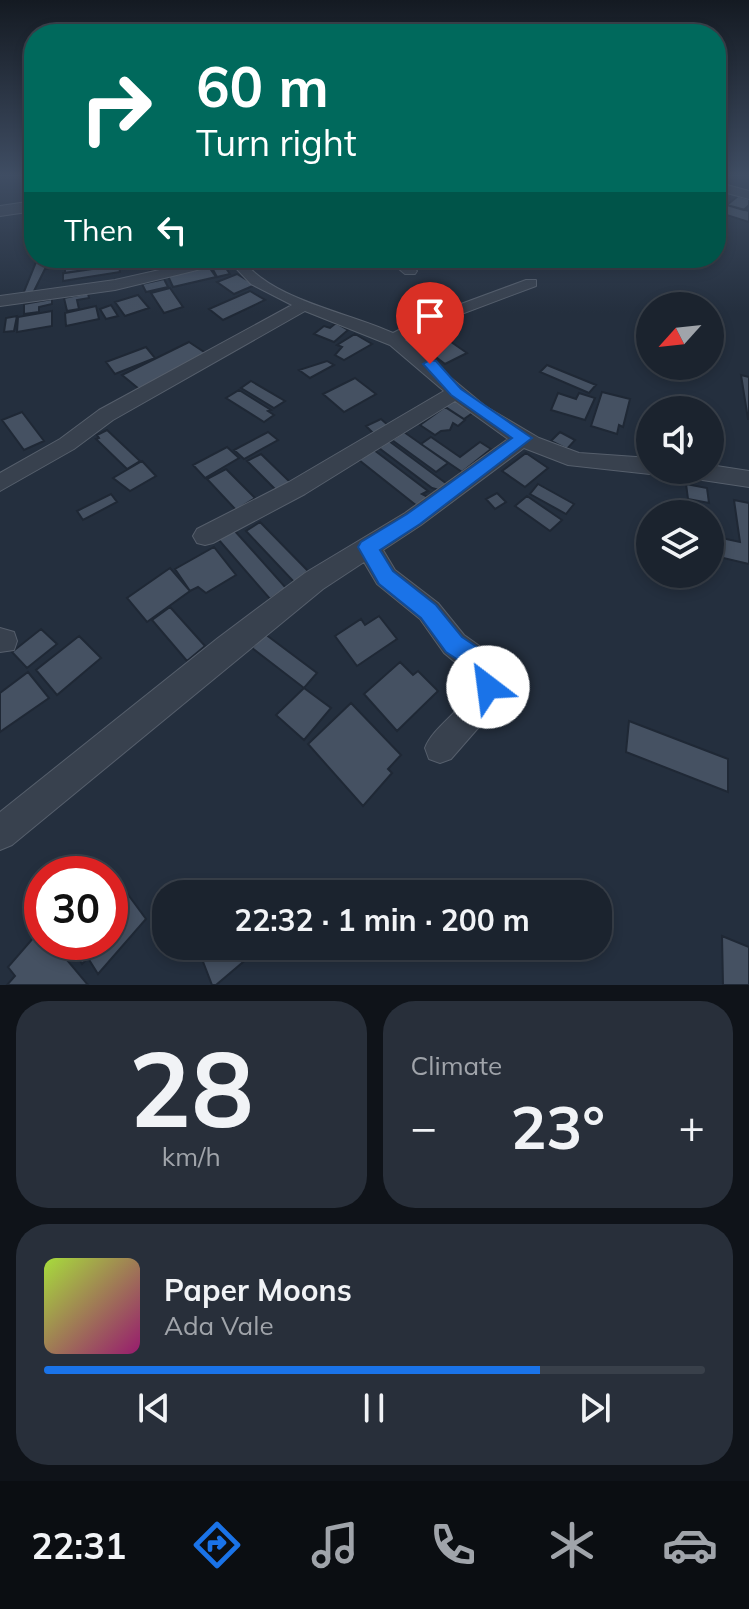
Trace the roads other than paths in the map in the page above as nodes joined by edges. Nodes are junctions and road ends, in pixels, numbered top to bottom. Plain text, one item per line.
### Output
1 (189, 268) edge
2 (240, 268) edge
3 (406, 268) edge
4 (410, 271) dead end
5 (531, 283) dead end
6 (0, 301) edge
7 (304, 305) junction
8 (393, 340) junction
9 (456, 392) junction
10 (524, 438) junction
11 (636, 464) edge
12 (724, 475) edge
13 (749, 479) edge
14 (0, 483) edge
15 (205, 536) dead end
16 (368, 547) junction
17 (440, 748) dead end
18 (0, 833) edge

1 - 6 street
2 - 7 street
3 - 4 street
5 - 8 street
7 - 8 street
7 - 14 street
8 - 9 street
9 - 10 street
9 - 15 street
10 - 11 street
10 - 16 street
12 - 13 street
16 - 17 street
16 - 18 street

